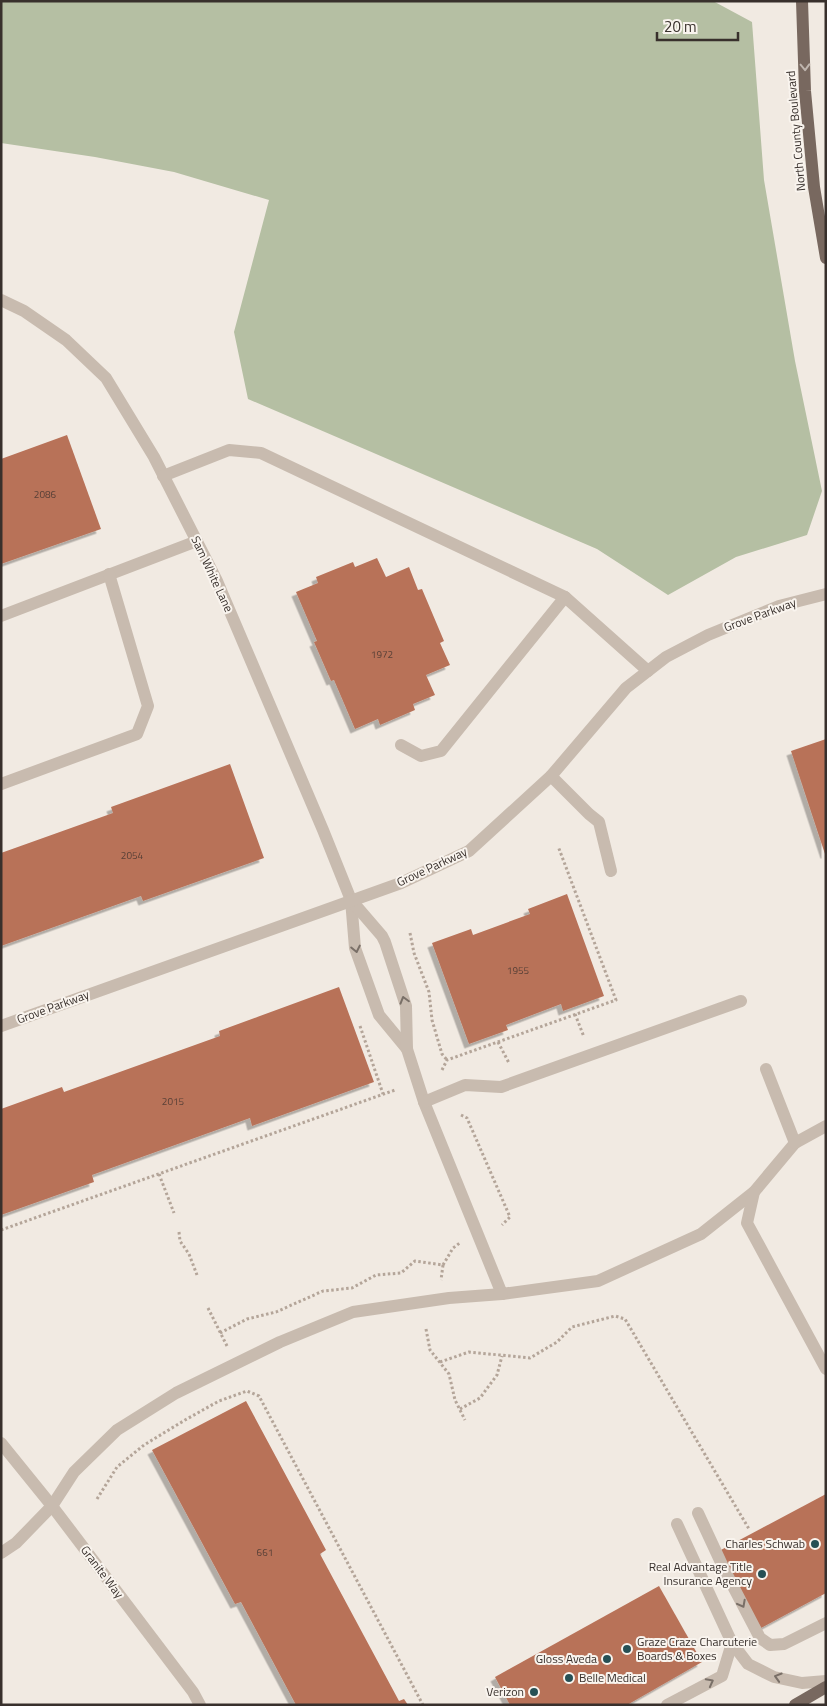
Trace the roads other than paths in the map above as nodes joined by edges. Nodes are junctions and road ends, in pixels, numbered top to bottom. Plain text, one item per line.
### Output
1 (802, 1) edge
2 (826, 258) edge
3 (1, 300) edge
4 (163, 476) junction
5 (196, 541) junction
6 (109, 574) junction
7 (826, 594) edge
8 (565, 597) junction
9 (1, 616) edge
10 (648, 671) junction
11 (401, 745) dead end
12 (551, 776) junction
13 (1, 784) edge
14 (611, 871) dead end
15 (352, 900) junction
16 (742, 1001) dead end
17 (1, 1026) edge
18 (407, 1048) junction
19 (766, 1069) dead end
20 (424, 1102) junction
21 (826, 1126) edge
22 (795, 1143) junction
23 (754, 1192) junction
24 (502, 1294) junction
25 (826, 1369) edge
26 (1, 1442) edge
27 (52, 1506) junction
28 (698, 1512) dead end
29 (676, 1524) dead end
30 (1, 1554) edge
31 (826, 1623) edge
32 (732, 1643) junction
33 (826, 1681) edge
34 (826, 1688) edge
35 (200, 1705) edge
36 (667, 1705) edge
37 (795, 1705) edge

1 -> 2 main road, North County Boulevard
3 - 4 street, Sam White Lane
4 - 5 street, Sam White Lane
4 - 8 street
5 - 6 street
5 - 15 street, Sam White Lane
6 - 9 street
6 - 13 street
7 - 10 street, Grove Parkway
8 - 10 street
8 - 11 street
10 - 12 street, Grove Parkway
12 - 14 street
12 - 15 street, Grove Parkway
15 - 17 street, Grove Parkway
15 -> 18 street
18 -> 15 street
16 - 20 street
18 - 20 street
19 - 22 street
20 - 24 street
21 - 22 street
22 - 23 street
23 - 24 street
23 - 25 street
24 - 27 street
26 - 27 street, Granite Way
27 - 30 street
27 - 35 street, Granite Way
28 -> 31 street
29 - 32 street
33 -> 32 street
36 -> 32 street
34 - 37 main road

